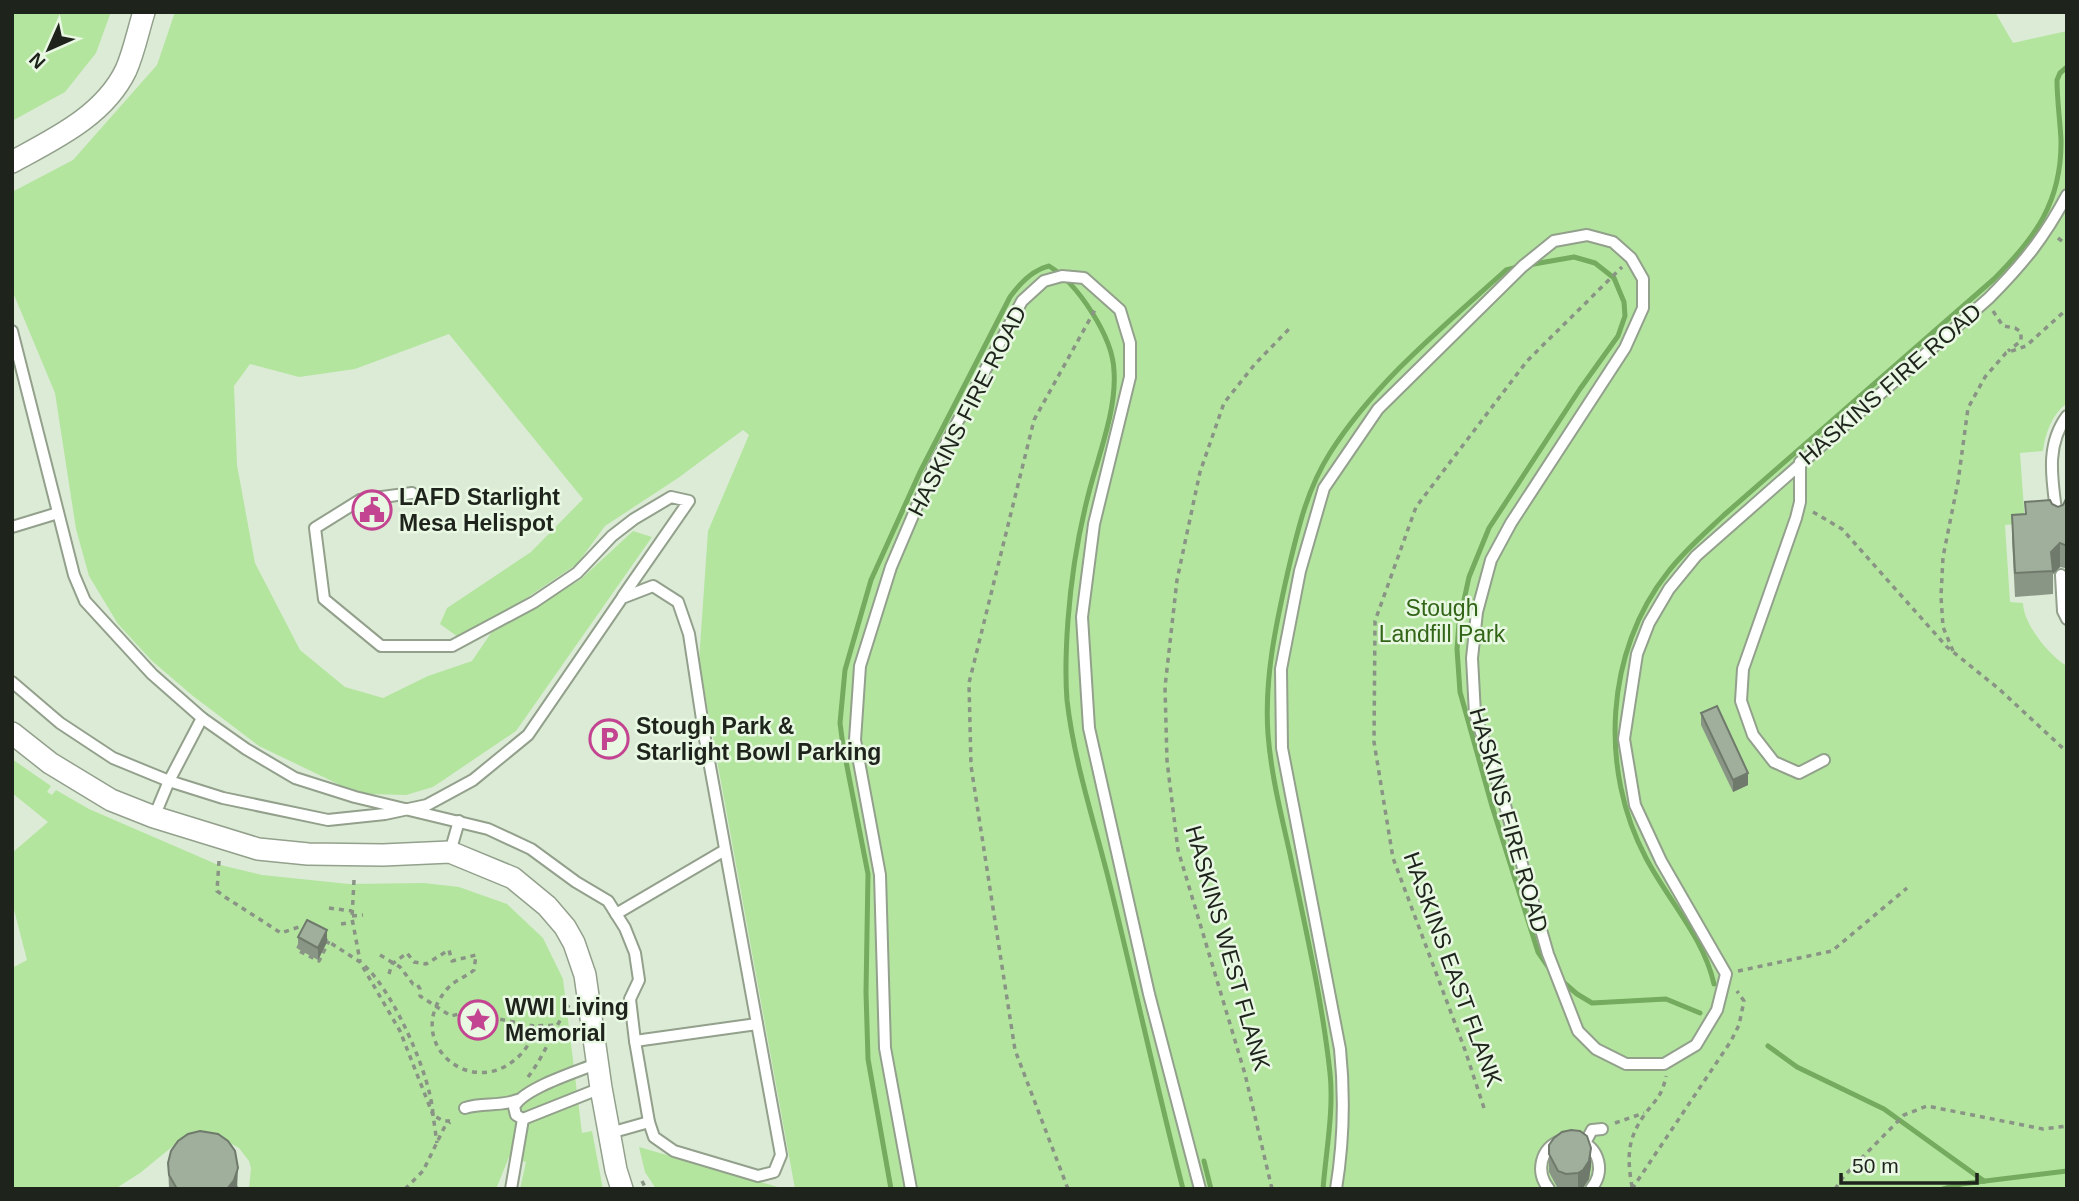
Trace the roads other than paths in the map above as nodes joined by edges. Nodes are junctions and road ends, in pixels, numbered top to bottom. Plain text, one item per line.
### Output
1 (144, 12) edge
2 (12, 163) edge
3 (2067, 195) edge
4 (12, 331) edge
5 (2067, 416) edge
6 (1800, 462) junction
7 (412, 493) dead end
8 (58, 513) junction
9 (2058, 523) edge
10 (12, 527) edge
11 (2061, 575) dead end
12 (622, 598) junction
13 (2067, 619) edge
14 (12, 681) edge
15 (202, 718) junction
16 (12, 733) edge
17 (1824, 760) dead end
18 (169, 781) junction
19 (406, 809) junction
20 (154, 817) junction
21 (459, 821) junction
22 (725, 850) junction
23 (450, 852) junction
24 (616, 914) junction
25 (757, 1024) junction
26 (635, 1041) junction
27 (598, 1063) junction
28 (601, 1088) junction
29 (517, 1100) junction
30 (465, 1108) road end
31 (523, 1119) junction
32 (649, 1122) junction
33 (1602, 1129) road end
34 (610, 1133) junction
35 (1585, 1143) junction
36 (511, 1189) edge
37 (622, 1189) edge
38 (911, 1189) edge
39 (1200, 1189) edge
40 (1336, 1189) edge
41 (1549, 1189) edge
42 (1591, 1189) edge

1 - 2 street
3 - 6 lane, HASKINS FIRE ROAD
4 - 8 lane
5 - 9 lane
6 - 17 lane
6 - 40 lane, HASKINS FIRE ROAD
7 - 12 lane
8 - 10 lane
8 - 15 lane
11 - 13 lane
12 - 19 lane
12 - 22 lane
14 - 18 lane
15 - 18 lane
15 - 19 lane
16 - 20 street
18 - 19 lane
18 - 20 lane
19 - 21 lane
20 - 23 street
21 - 23 lane
21 - 24 lane
22 - 24 lane
22 - 25 lane
23 - 27 street
24 - 26 lane
25 - 26 lane
25 - 32 lane
26 - 32 lane
27 - 28 street
27 - 29 lane
28 - 31 lane
28 - 34 street
29 - 30 lane
29 - 31 lane
31 - 36 lane
32 - 34 lane
33 - 35 lane
34 - 37 street
35 - 41 lane
35 - 42 lane
38 - 39 lane, HASKINS FIRE ROAD

